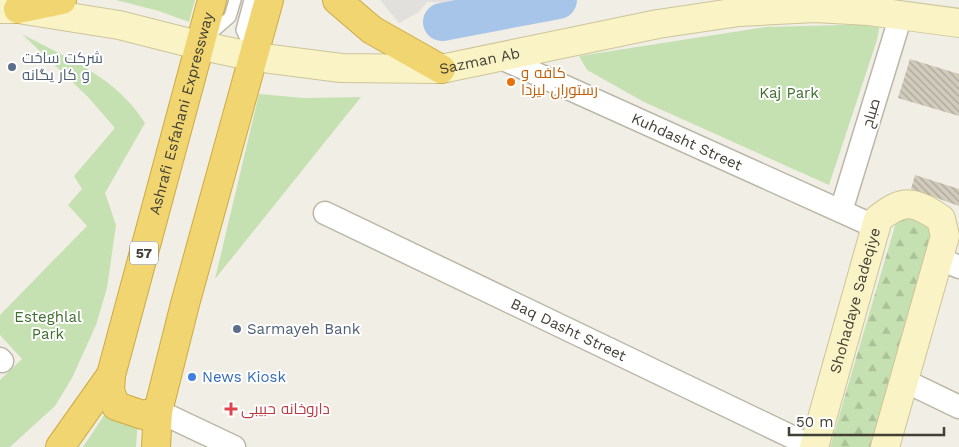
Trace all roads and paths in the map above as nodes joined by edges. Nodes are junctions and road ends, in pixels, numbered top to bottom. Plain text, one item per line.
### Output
1 (62, 0) edge
2 (212, 0) edge
3 (235, 0) edge
4 (250, 0) edge
5 (269, 0) edge
6 (337, 0) edge
7 (9, 6) edge
8 (901, 15) junction
9 (959, 23) edge
10 (198, 45) junction
11 (254, 56) junction
12 (499, 57) junction
13 (441, 69) junction
14 (841, 211) junction
15 (325, 213) dead end
16 (876, 227) junction
17 (949, 263) edge
18 (111, 375) junction
19 (904, 380) junction
20 (959, 407) edge
21 (158, 411) junction
22 (60, 447) edge
23 (156, 447) edge
24 (234, 447) edge
25 (814, 447) edge
26 (885, 447) edge

1 - 7 highway
2 - 10 highway, Ashrafi Esfahani Expressway / 57
3 - 10 lane
4 - 11 lane
5 - 11 highway
6 - 13 highway
7 - 10 main road, Sazman Ab
8 - 9 main road, Sazman Ab
8 - 12 main road, Sazman Ab
8 - 14 street, صباح
10 - 11 main road, Sazman Ab
10 - 18 highway, Ashrafi Esfahani Expressway / 57
11 - 13 main road, Sazman Ab
11 - 21 highway
12 - 13 main road, Sazman Ab
12 - 14 street, Kuhdasht Street
14 - 16 street, Kuhdasht Street
15 - 25 street, Baq Dasht Street
16 - 17 main road, Shohadaye Sadeqiye
16 - 25 main road, Shohadaye Sadeqiye
17 - 19 main road, Shohadaye Sadeqiye
18 - 21 highway
18 - 22 highway, Ashrafi Esfahani Expressway / 57
19 - 20 street
19 - 26 main road, Shohadaye Sadeqiye
21 - 23 highway
21 - 24 street

